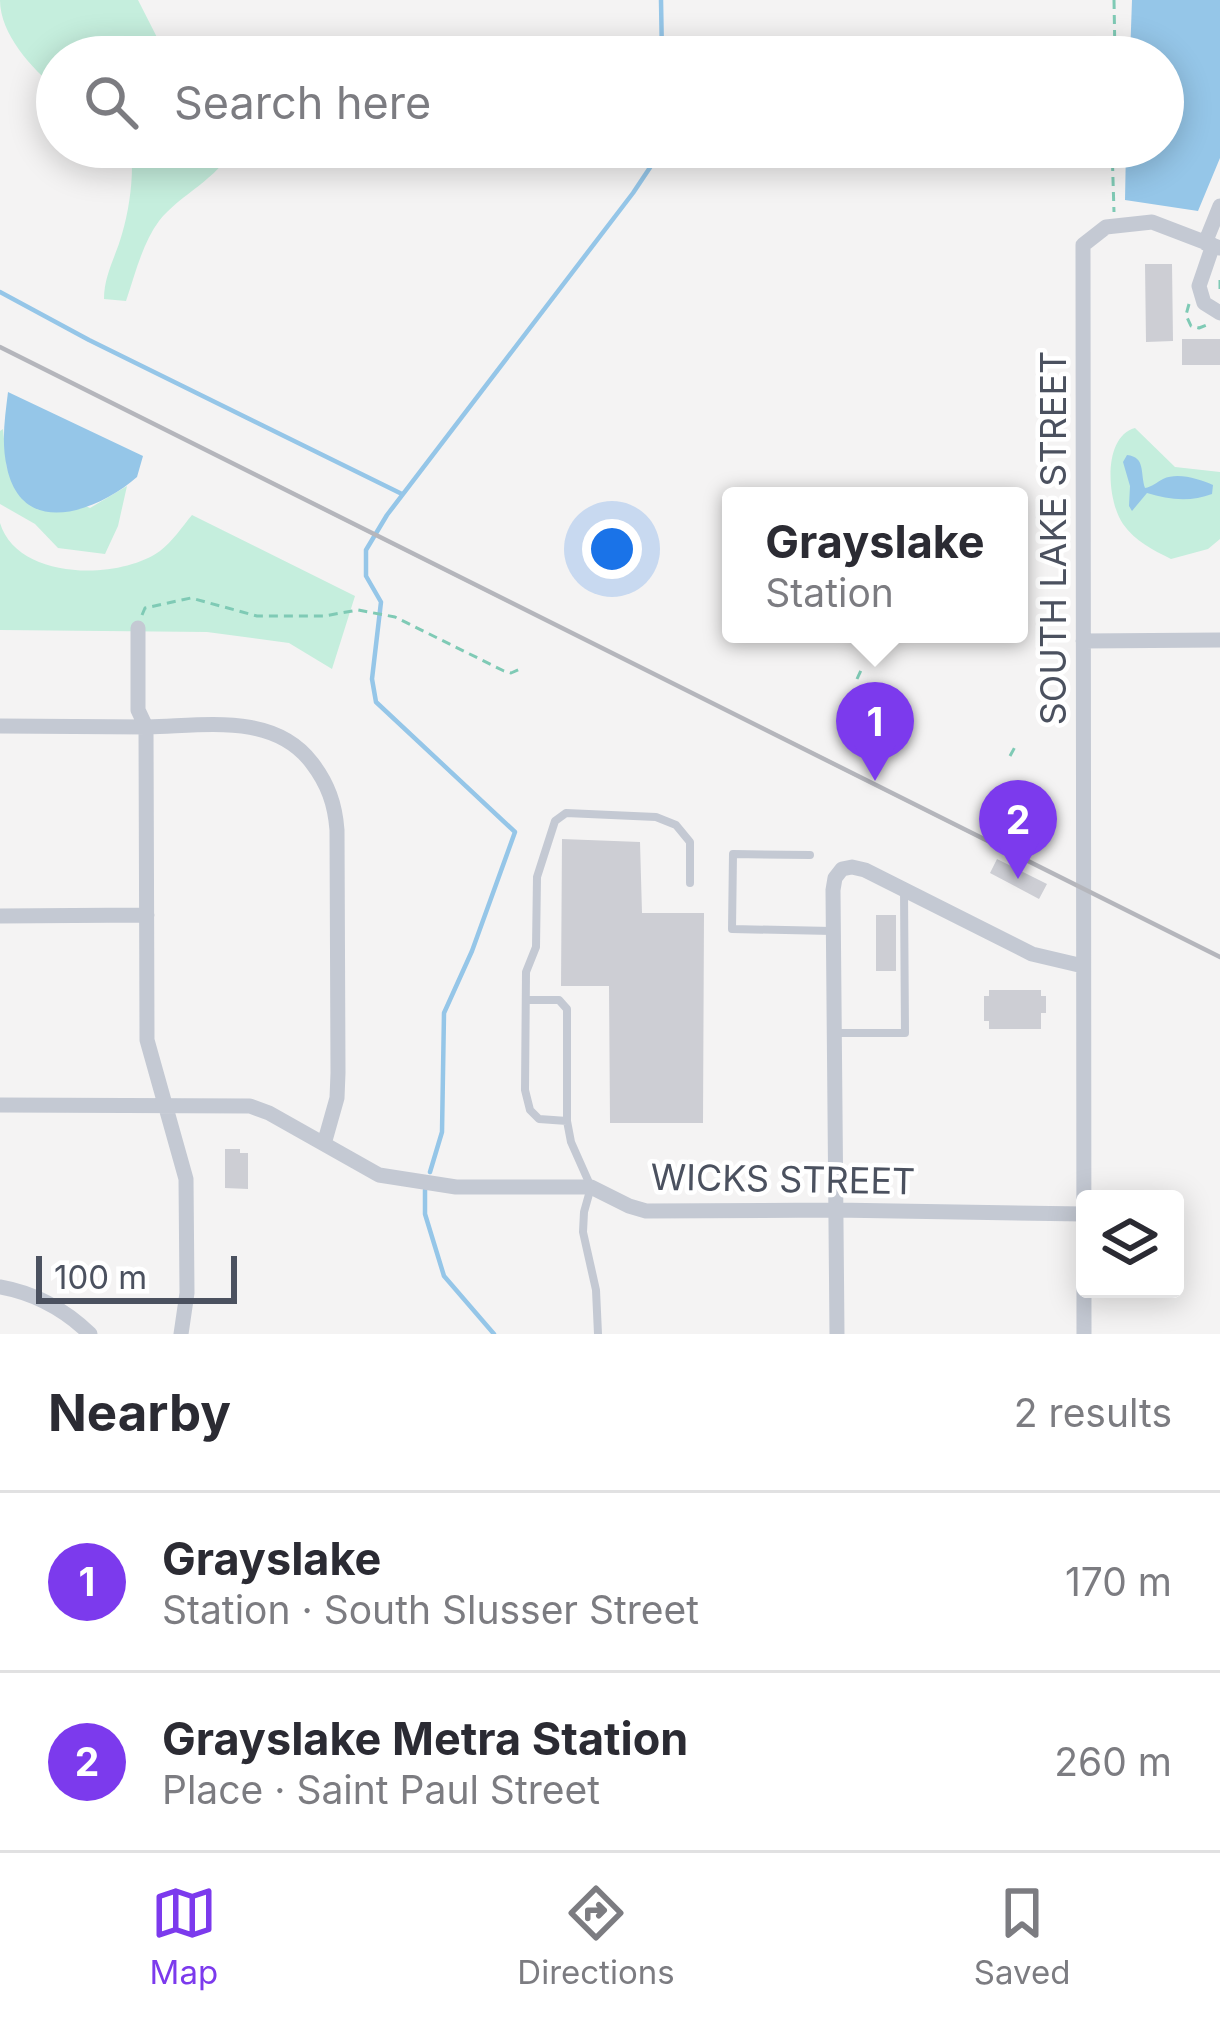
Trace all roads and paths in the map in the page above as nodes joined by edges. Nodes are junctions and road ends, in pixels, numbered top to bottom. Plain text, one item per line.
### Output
1 (1114, 0) edge
2 (1115, 36) edge
3 (1113, 168) edge
4 (1220, 206) edge
5 (1114, 213) dead end
6 (1213, 246) edge
7 (1220, 280) edge
8 (1220, 290) edge
9 (1189, 304) dead end
10 (1215, 318) edge
11 (138, 628) joint
12 (1220, 640) edge
13 (1083, 641) junction
14 (862, 668) dead end
15 (520, 669) dead end
16 (856, 680) dead end
17 (0, 726) edge
18 (146, 727) junction
19 (1016, 745) dead end
20 (1010, 756) dead end
21 (810, 855) dead end
22 (690, 883) dead end
23 (896, 886) junction
24 (0, 916) edge
25 (146, 916) junction
26 (833, 932) junction
27 (1083, 967) junction
28 (526, 1000) junction
29 (834, 1033) junction
30 (163, 1104) junction
31 (0, 1105) edge
32 (567, 1120) junction
33 (324, 1144) junction
34 (591, 1187) junction
35 (1084, 1190) edge
36 (835, 1210) junction
37 (1076, 1214) edge
38 (0, 1287) edge
39 (1084, 1298) edge
40 (90, 1334) edge
41 (181, 1334) edge
42 (598, 1334) edge
43 (837, 1334) edge
44 (1084, 1334) edge

1 - 2 path
3 - 5 path
4 - 6 street
6 - 10 street
6 - 13 street, SOUTH LAKE STREET
7 - 8 path
9 - 10 path
11 - 15 path
11 - 18 street
12 - 13 street
13 - 27 street, SOUTH LAKE STREET
14 - 16 path
17 - 18 street
18 - 25 street
18 - 33 street
19 - 20 path
21 - 26 lane
22 - 28 lane
23 - 26 street
23 - 27 street
23 - 29 lane
24 - 25 street
25 - 30 street
26 - 29 street
27 - 35 street, SOUTH LAKE STREET
28 - 32 lane
28 - 32 lane
29 - 36 street
30 - 31 street, WICKS STREET
30 - 33 street, WICKS STREET
30 - 41 street
32 - 34 lane
33 - 34 street, WICKS STREET
34 - 36 street, WICKS STREET
34 - 42 lane
36 - 37 street, WICKS STREET
36 - 43 street
38 - 40 street
39 - 44 street, SOUTH LAKE STREET

